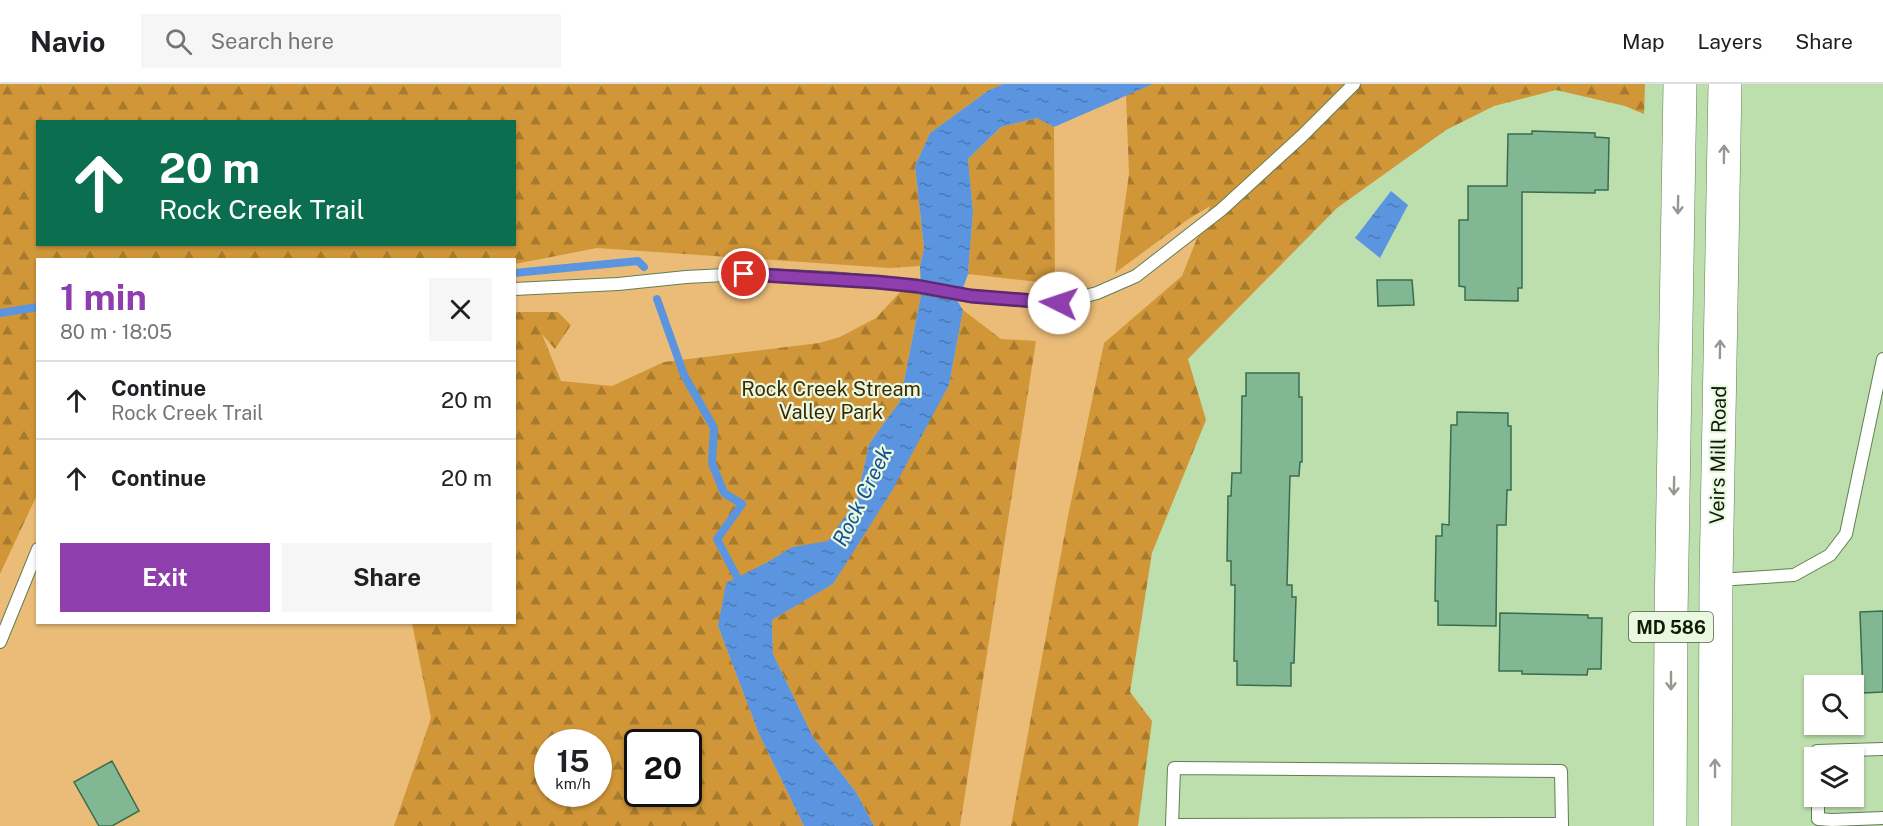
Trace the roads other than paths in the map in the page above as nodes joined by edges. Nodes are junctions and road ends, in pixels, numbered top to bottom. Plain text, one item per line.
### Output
1 (1354, 84) edge
2 (1680, 84) edge
3 (1725, 84) edge
4 (516, 289) edge
5 (1883, 359) edge
6 (36, 554) edge
7 (1716, 581) junction
8 (0, 642) edge
9 (1883, 749) edge
10 (1864, 750) edge
11 (1818, 807) edge
12 (1883, 818) edge
13 (1831, 823) edge
14 (1504, 825) edge
15 (1562, 825) edge
16 (1670, 826) edge
17 (1715, 826) edge

1 - 4 lane
2 -> 16 main road, MD 586
7 -> 3 main road, Veirs Mill Road / MD 586
5 - 7 lane
6 - 8 lane
17 -> 7 main road, Veirs Mill Road / MD 586
9 - 10 lane
11 - 13 lane
12 - 13 lane
14 - 15 lane
14 - 15 lane

